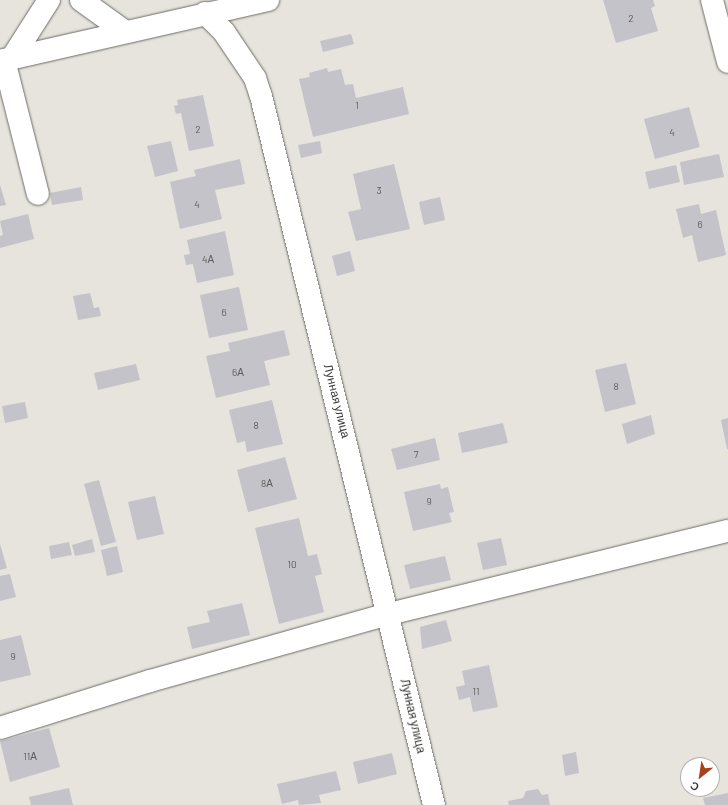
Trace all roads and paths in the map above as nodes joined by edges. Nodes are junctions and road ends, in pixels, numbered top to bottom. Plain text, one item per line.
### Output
1 (49, 0) edge
2 (81, 0) edge
3 (268, 0) edge
4 (712, 0) edge
5 (205, 13) junction
6 (124, 30) junction
7 (5, 60) edge
8 (728, 62) edge
9 (38, 194) dead end
10 (728, 531) edge
11 (389, 614) junction
12 (0, 728) edge
13 (434, 805) edge

1 - 7 street
2 - 6 street
3 - 5 street
4 - 8 street
5 - 6 street
5 - 11 street, Лунная улица
6 - 7 street
7 - 9 street
10 - 11 street
11 - 12 street
11 - 13 street, Лунная улица

